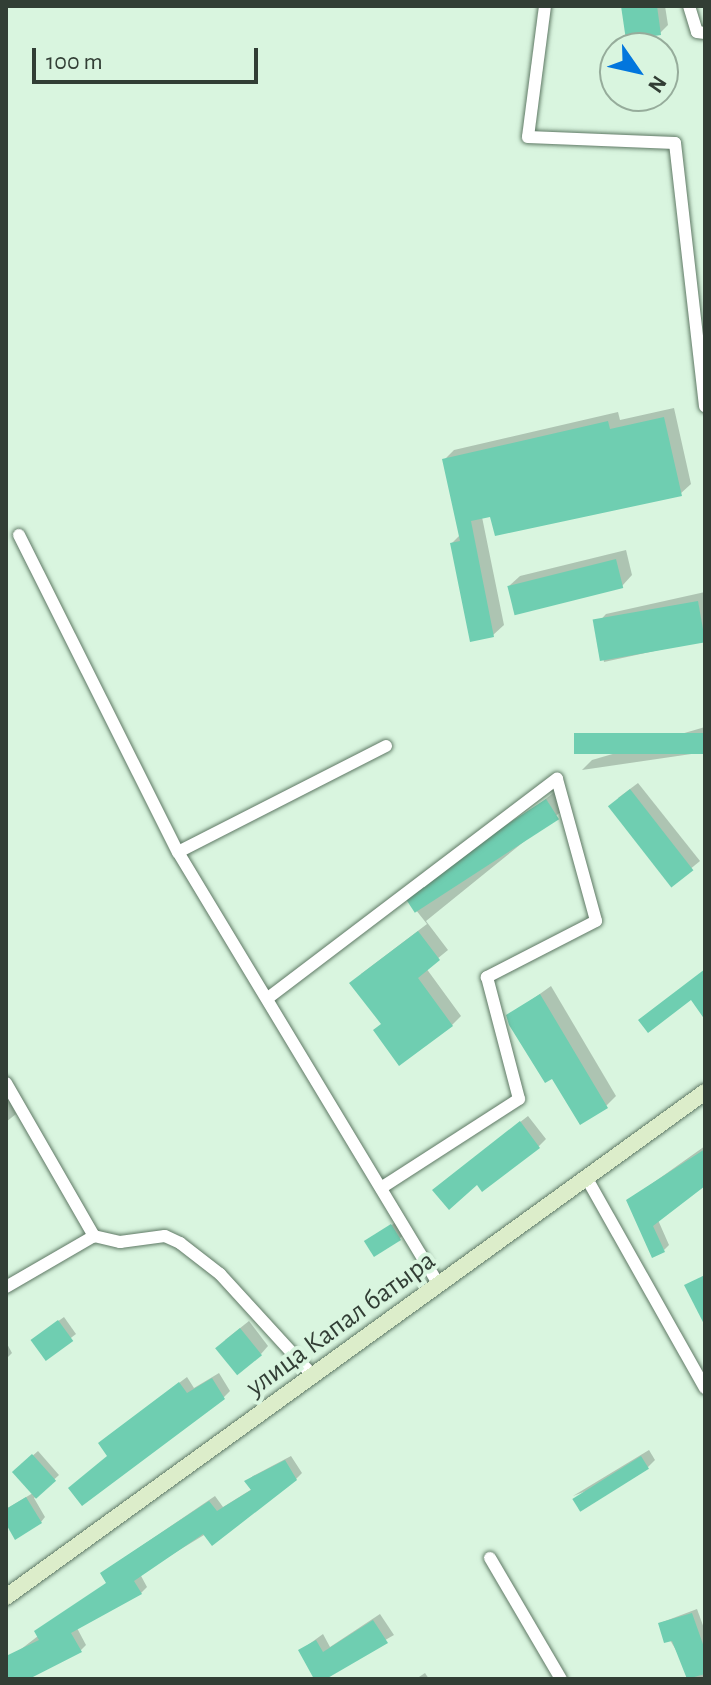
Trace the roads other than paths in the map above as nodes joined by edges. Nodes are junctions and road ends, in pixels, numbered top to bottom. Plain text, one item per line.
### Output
1 (545, 6) edge
2 (689, 6) edge
3 (705, 33) edge
4 (705, 406) edge
5 (19, 535) dead end
6 (386, 746) dead end
7 (178, 852) junction
8 (268, 998) junction
9 (6, 1083) edge
10 (705, 1092) edge
11 (586, 1177) junction
12 (381, 1188) junction
13 (94, 1236) junction
14 (439, 1285) junction
15 (6, 1287) edge
16 (314, 1377) junction
17 (705, 1388) edge
18 (490, 1558) dead end
19 (6, 1597) edge
20 (561, 1679) edge

1 - 4 street
2 - 3 street
5 - 7 street
6 - 7 street
7 - 8 street
8 - 12 street
8 - 12 street
9 - 13 street
10 - 11 main road, улица Капал батыра
11 - 14 main road, улица Капал батыра
11 - 17 street
12 - 14 street
13 - 15 street
13 - 16 street
14 - 16 main road, улица Капал батыра
16 - 19 main road, улица Капал батыра
18 - 20 street

